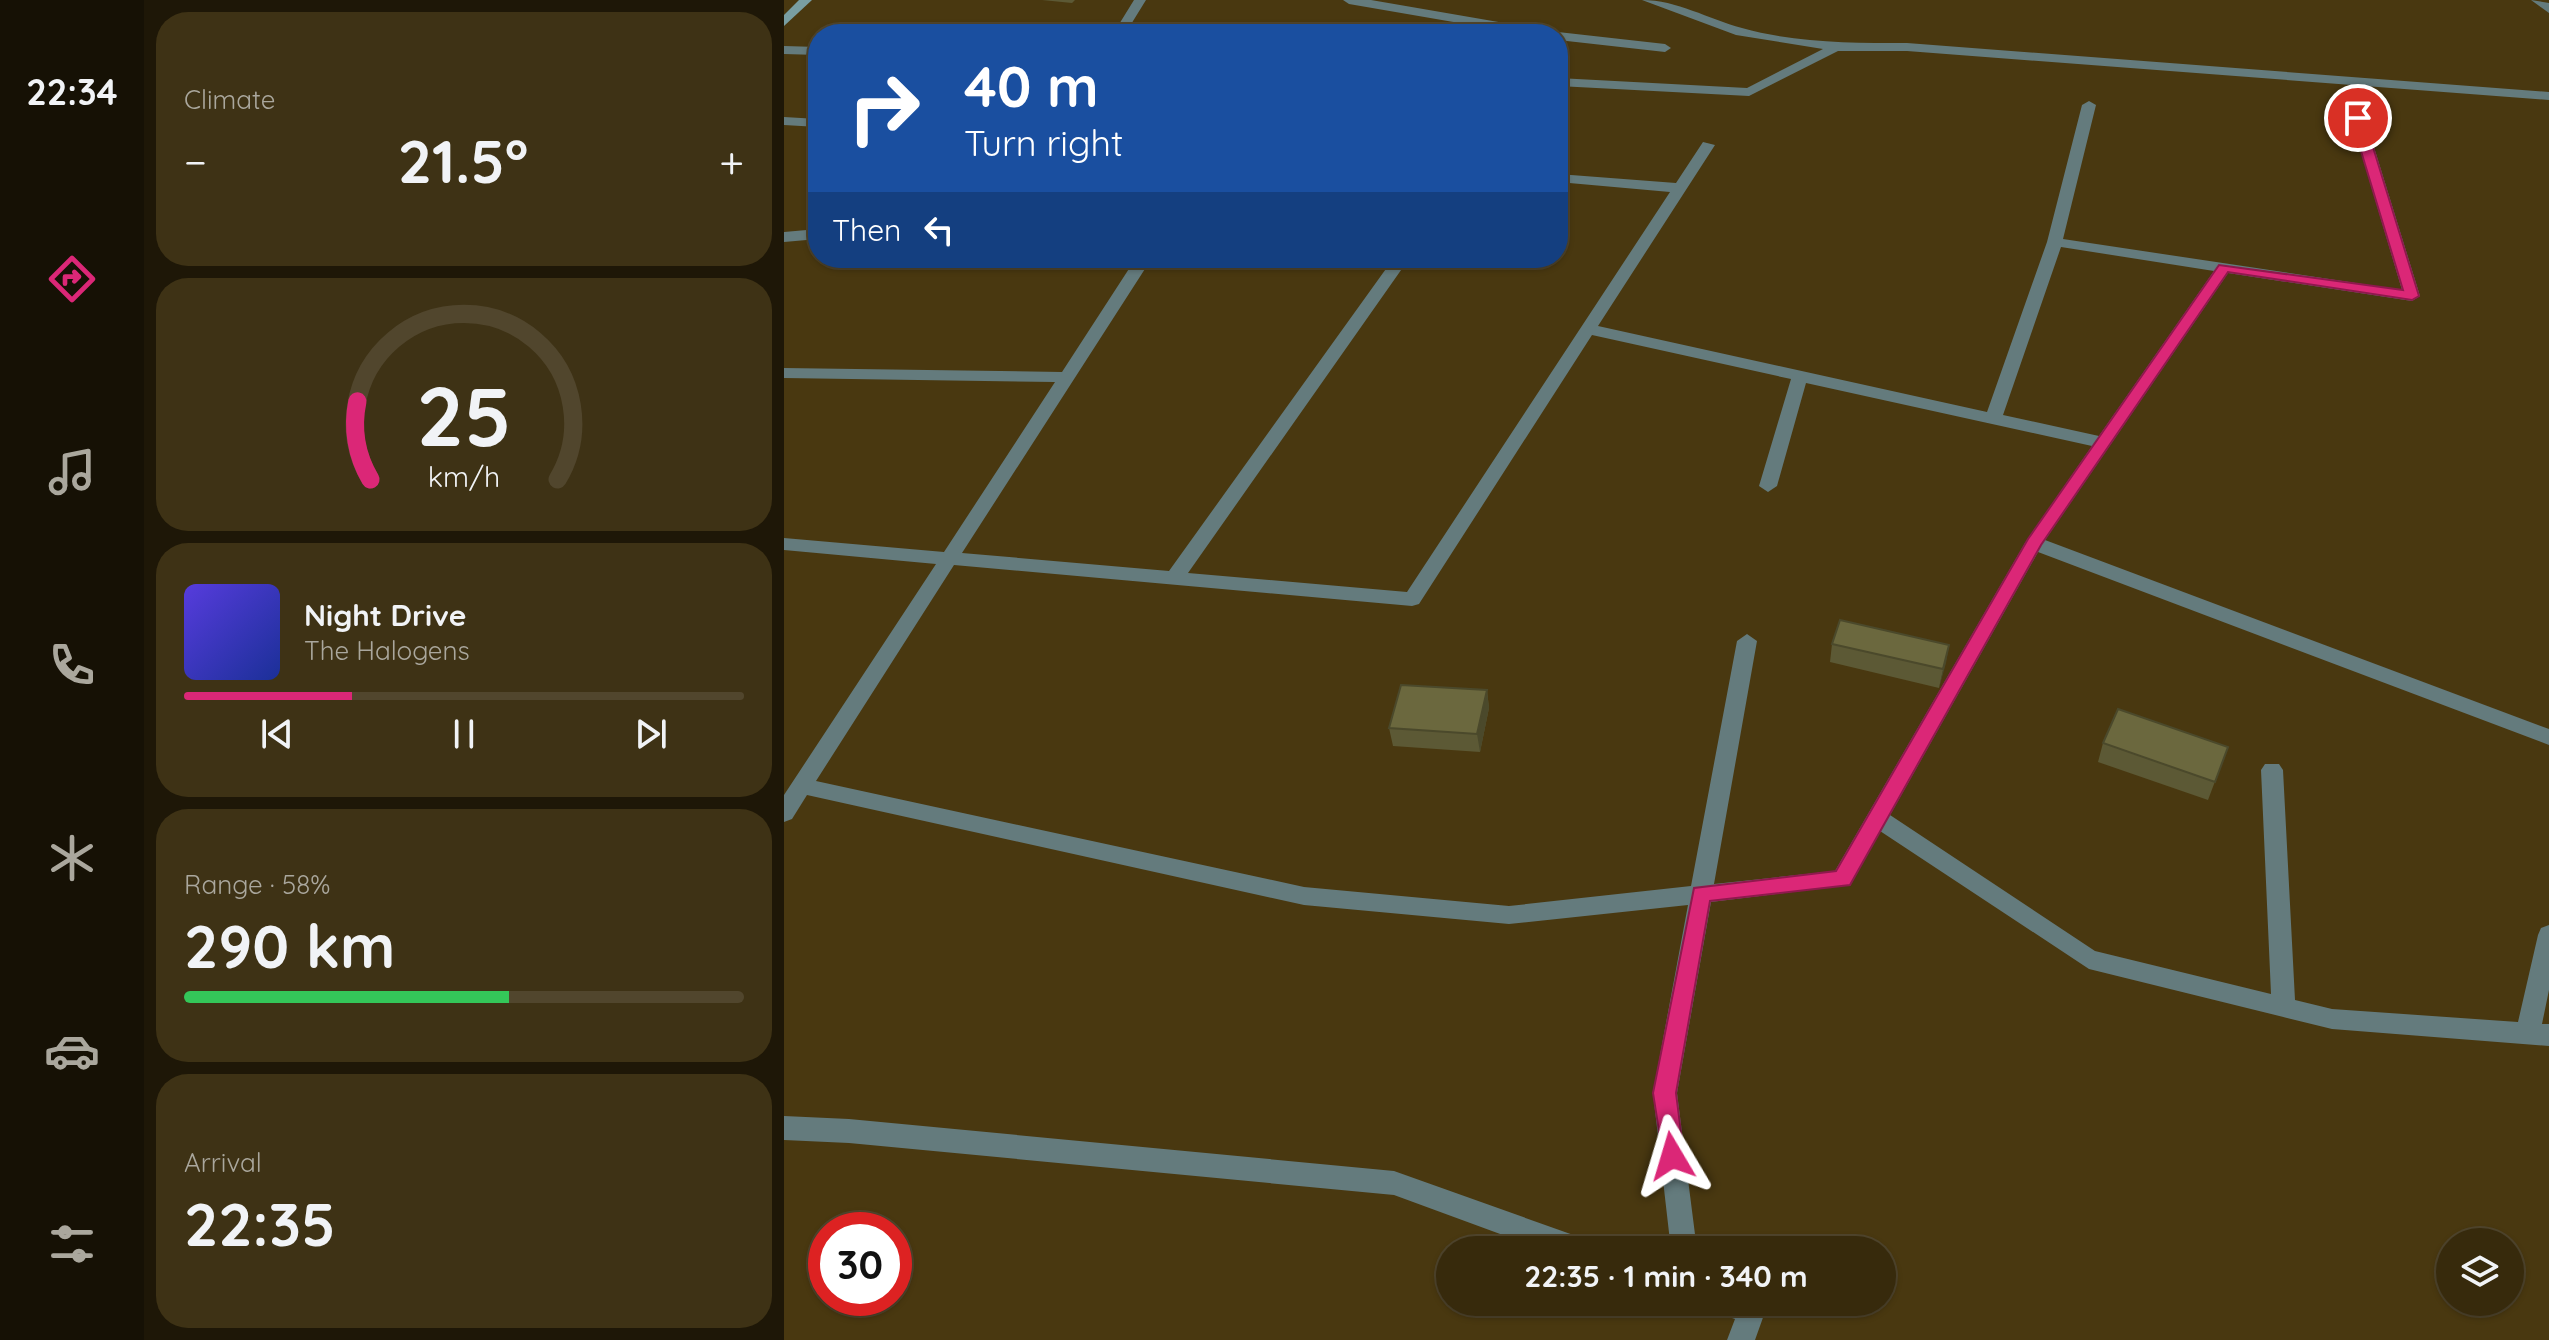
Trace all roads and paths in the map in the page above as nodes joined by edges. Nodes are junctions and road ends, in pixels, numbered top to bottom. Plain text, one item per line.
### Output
1 (806, 0) edge
2 (1140, 0) edge
3 (1349, 0) edge
4 (1648, 0) edge
5 (2537, 0) edge
6 (2549, 9) edge
7 (784, 22) edge
8 (1125, 24) edge
9 (1474, 24) edge
10 (1568, 37) edge
11 (1836, 47) junction
12 (1665, 48) dead end
13 (784, 50) edge
14 (808, 51) edge
15 (1568, 83) edge
16 (2549, 96) edge
17 (2089, 105) dead end
18 (2358, 118) dead end
19 (784, 121) edge
20 (808, 122) edge
21 (1708, 145) dead end
22 (1568, 179) edge
23 (1680, 188) junction
24 (808, 235) edge
25 (784, 237) edge
26 (2055, 242) junction
27 (1138, 268) edge
28 (1394, 268) edge
29 (2224, 268) junction
30 (1588, 329) junction
31 (784, 373) edge
32 (1800, 376) junction
33 (1067, 377) junction
34 (1993, 419) junction
35 (2103, 443) junction
36 (1768, 486) dead end
37 (2034, 543) junction
38 (784, 544) edge
39 (949, 558) junction
40 (1174, 578) junction
41 (1747, 641) dead end
42 (2549, 737) edge
43 (2272, 770) dead end
44 (802, 786) junction
45 (784, 813) edge
46 (1877, 818) junction
47 (1702, 894) junction
48 (2549, 935) edge
49 (2284, 1007) junction
50 (2538, 1034) edge
51 (784, 1128) edge
52 (1540, 1236) edge
53 (1682, 1236) edge
54 (1750, 1316) edge
55 (1741, 1340) edge

1 - 7 main road
2 - 8 street
3 - 9 street
4 - 11 street
5 - 6 street
10 - 12 street
11 - 15 street
11 - 16 street
13 - 14 street
17 - 26 street
18 - 29 street
19 - 20 street
21 - 23 street
22 - 23 street
23 - 30 street
24 - 25 street
26 - 29 street
26 - 34 street
27 - 33 street
28 - 40 street
29 - 35 street
30 - 32 street
30 - 40 street
31 - 33 street
32 - 34 street
32 - 36 street
33 - 39 street
34 - 35 street
35 - 37 street
37 - 42 street
37 - 46 street
38 - 39 street
39 - 40 street
39 - 44 street
41 - 47 street
43 - 49 street
44 - 45 street
44 - 47 street
46 - 47 street
46 - 49 street
47 - 53 street
48 - 50 street
49 - 50 street
51 - 52 street
54 - 55 street

